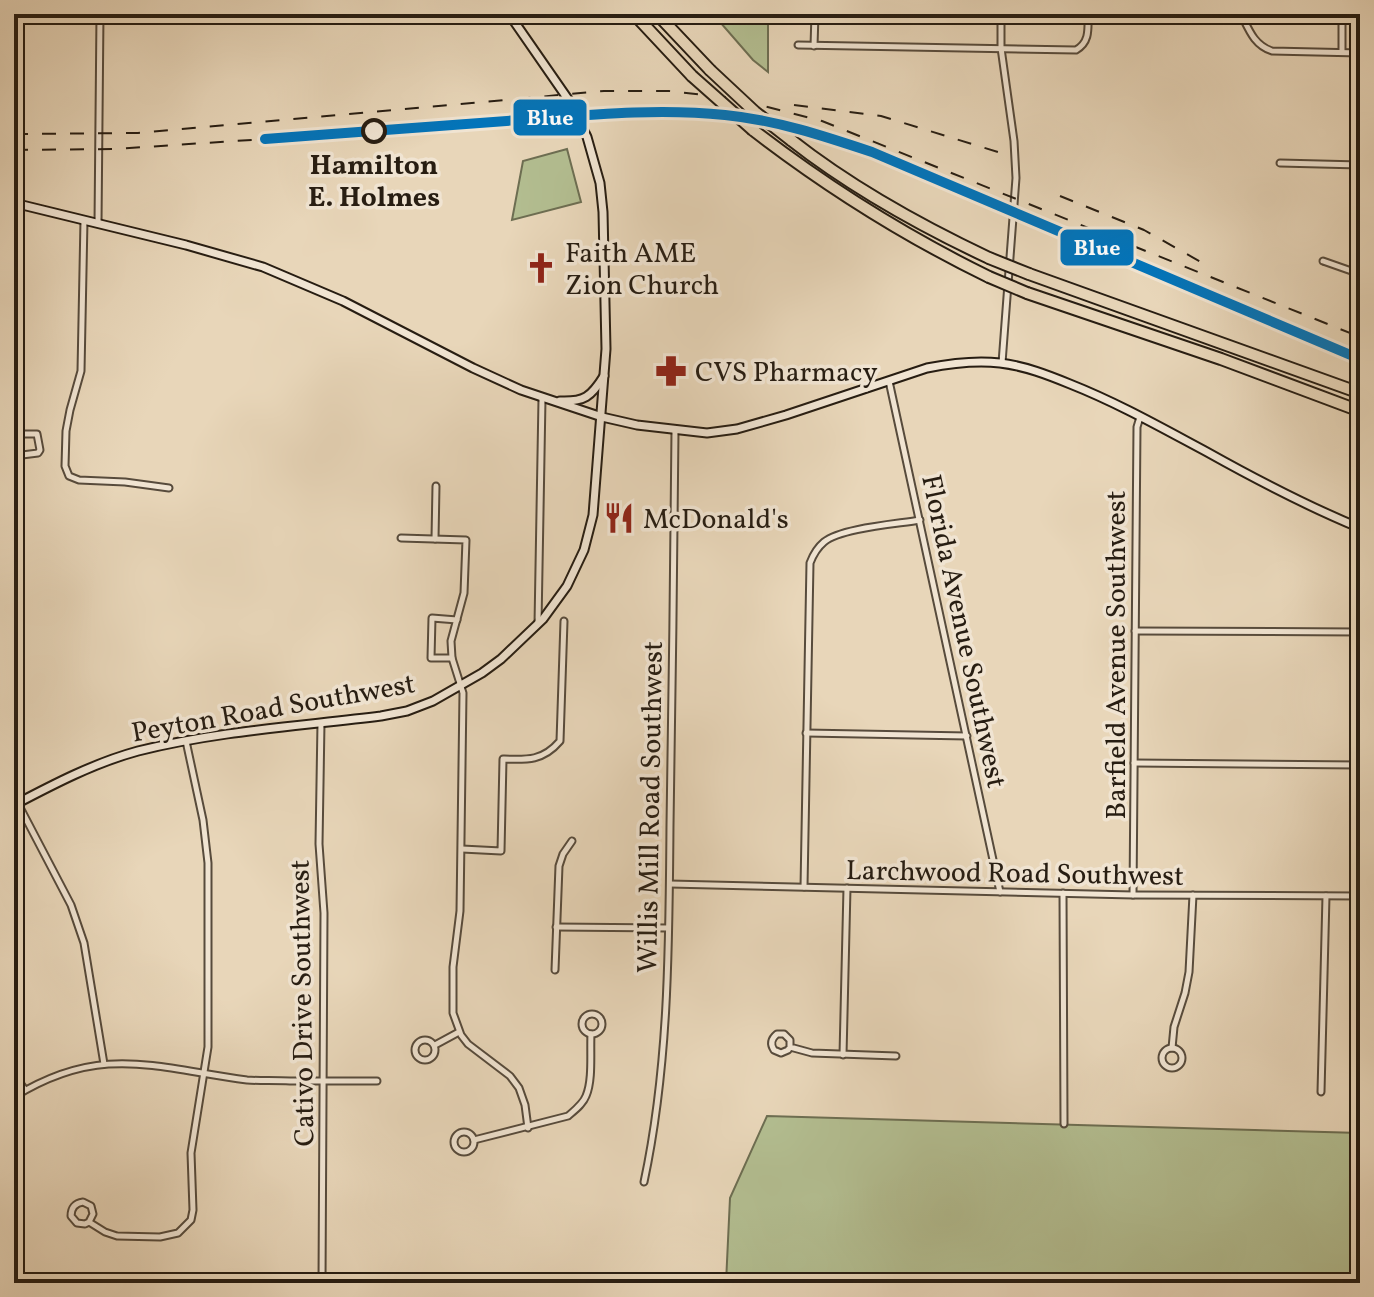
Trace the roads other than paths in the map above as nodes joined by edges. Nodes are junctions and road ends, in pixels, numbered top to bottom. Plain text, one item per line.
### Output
1 (100, 14) edge
2 (509, 14) edge
3 (634, 14) edge
4 (815, 14) edge
5 (1001, 14) edge
6 (1088, 14) edge
7 (1241, 14) edge
8 (1342, 14) edge
9 (659, 15) edge
10 (798, 45) dead end
11 (814, 46) junction
12 (1001, 48) junction
13 (1342, 52) junction
14 (1360, 53) edge
15 (1280, 163) dead end
16 (1360, 165) edge
17 (14, 203) edge
18 (84, 220) junction
19 (98, 223) junction
20 (1323, 261) dead end
21 (1360, 274) edge
22 (1002, 363) junction
23 (605, 373) junction
24 (889, 380) junction
25 (1360, 393) edge
26 (546, 400) junction
27 (1360, 411) edge
28 (1141, 416) junction
29 (602, 417) junction
30 (675, 431) junction
31 (14, 434) edge
32 (14, 456) edge
33 (436, 486) dead end
34 (169, 488) dead end
35 (920, 520) junction
36 (1360, 528) edge
37 (401, 538) dead end
38 (435, 539) junction
39 (457, 620) junction
40 (564, 621) dead end
41 (538, 624) junction
42 (1135, 631) junction
43 (1360, 632) edge
44 (452, 658) junction
45 (462, 684) junction
46 (321, 723) junction
47 (806, 733) junction
48 (967, 736) junction
49 (186, 741) junction
50 (1134, 763) junction
51 (1360, 765) edge
52 (15, 801) edge
53 (572, 841) dead end
54 (462, 849) junction
55 (670, 884) junction
56 (804, 887) junction
57 (847, 888) junction
58 (1000, 892) junction
59 (1063, 893) junction
60 (1133, 895) junction
61 (1193, 895) junction
62 (1326, 896) junction
63 (1360, 896) edge
64 (668, 928) junction
65 (556, 930) junction
66 (555, 970) dead end
67 (459, 1032) junction
68 (591, 1034) junction
69 (435, 1045) junction
70 (790, 1047) dead end
71 (1172, 1048) junction
72 (843, 1055) junction
73 (896, 1056) dead end
74 (104, 1064) junction
75 (205, 1073) junction
76 (14, 1074) edge
77 (323, 1081) junction
78 (377, 1081) dead end
79 (25, 1090) junction
80 (1321, 1092) dead end
81 (14, 1097) edge
82 (1064, 1124) dead end
83 (528, 1128) junction
84 (474, 1140) junction
85 (644, 1182) dead end
86 (89, 1222) junction
87 (322, 1283) edge

1 - 19 street
2 - 23 main road, Peyton Road Southwest
3 - 27 highway, bridge
4 - 11 street
5 - 12 street
6 - 12 street
7 - 13 street
8 - 13 street
9 - 25 highway, bridge
10 - 11 street
11 - 12 street
12 - 22 street
13 - 14 street
15 - 16 street
17 - 18 main road
18 - 19 main road
18 - 34 street
19 - 26 main road
20 - 21 street
22 - 24 main road
22 - 28 main road
23 - 26 main road
23 - 29 main road, Peyton Road Southwest
24 - 30 main road
24 - 35 street, Florida Avenue Southwest
26 - 29 main road
26 - 41 street
28 - 36 main road
28 - 42 street, Barfield Avenue Southwest
29 - 30 main road
29 - 41 main road, Peyton Road Southwest
30 - 55 street, Willis Mill Road Southwest
31 - 32 street
33 - 38 street
35 - 47 street
35 - 48 street, Florida Avenue Southwest
37 - 38 street
38 - 39 street
39 - 44 street
39 - 44 street
40 - 54 street
41 - 45 main road, Peyton Road Southwest
42 - 43 street
42 - 50 street, Barfield Avenue Southwest
44 - 45 street
45 - 46 main road, Peyton Road Southwest
45 - 54 street
46 - 49 main road, Peyton Road Southwest
46 - 77 street, Cativo Drive Southwest
47 - 48 street
47 - 56 street
48 - 58 street, Florida Avenue Southwest
49 - 52 main road, Peyton Road Southwest
49 - 75 street
50 - 51 street
50 - 60 street, Barfield Avenue Southwest
52 - 74 street
53 - 65 street
54 - 67 street
55 - 56 street, Larchwood Road Southwest
55 - 64 street, Willis Mill Road Southwest
56 - 57 street, Larchwood Road Southwest
57 - 58 street, Larchwood Road Southwest
57 - 72 street
58 - 59 street, Larchwood Road Southwest
59 - 60 street, Larchwood Road Southwest
59 - 82 street
60 - 61 street, Larchwood Road Southwest
61 - 62 street, Larchwood Road Southwest
61 - 71 street
62 - 63 street, Larchwood Road Southwest
62 - 80 street
64 - 65 street
64 - 85 street, Willis Mill Road Southwest
65 - 66 street
67 - 69 street
67 - 83 street
68 - 68 street
68 - 83 street
69 - 69 street
70 - 72 street
71 - 71 street
72 - 73 street
74 - 75 street
74 - 79 street
75 - 77 street
75 - 86 street
76 - 79 street
77 - 78 street
77 - 87 street, Cativo Drive Southwest
79 - 81 street
83 - 84 street
84 - 84 street
86 - 86 street

